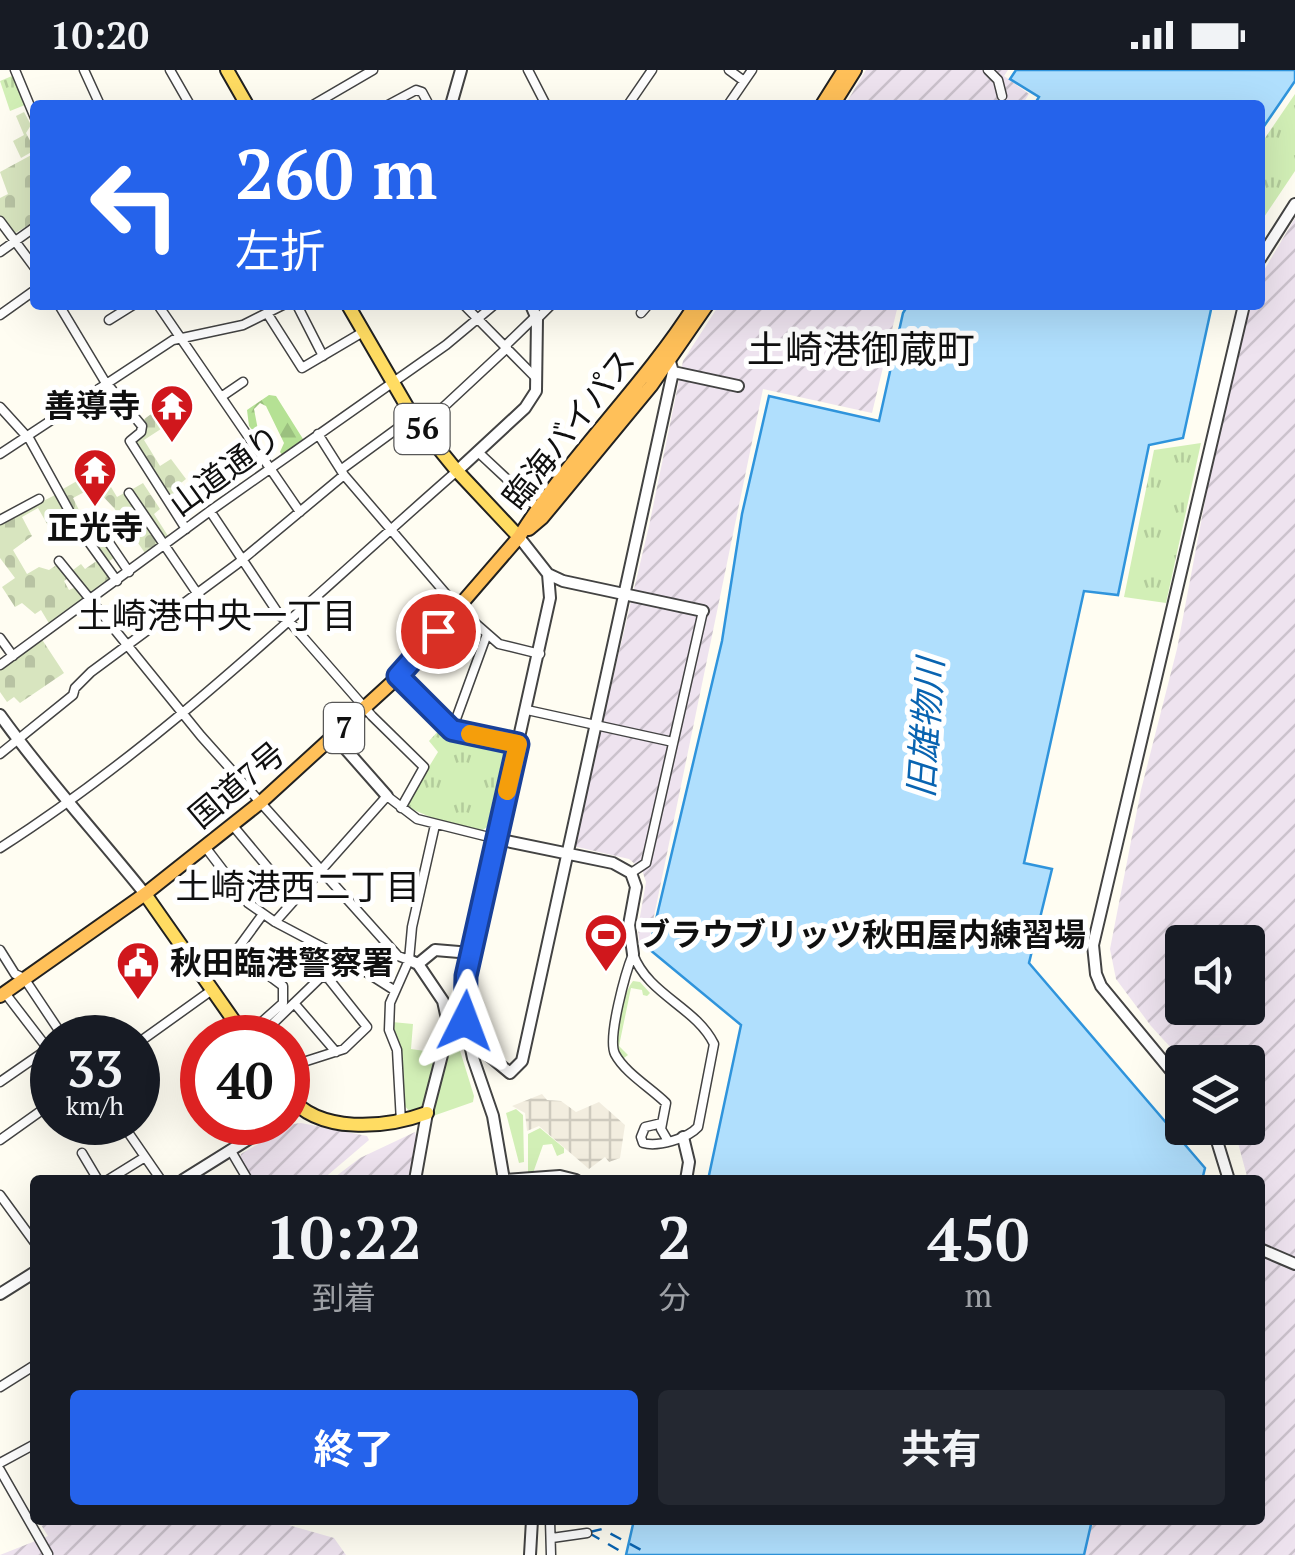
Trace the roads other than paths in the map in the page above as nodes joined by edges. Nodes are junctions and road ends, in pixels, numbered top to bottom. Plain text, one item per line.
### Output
1 (15, 70) edge
2 (84, 70) edge
3 (170, 70) edge
4 (227, 70) edge
5 (373, 70) edge
6 (461, 70) edge
7 (528, 70) edge
8 (652, 70) edge
9 (729, 70) edge
10 (752, 70) edge
11 (844, 70) edge
12 (855, 70) edge
13 (988, 70) edge
14 (744, 82) junction
15 (1002, 96) dead end
16 (98, 100) edge
17 (187, 100) edge
18 (244, 100) edge
19 (322, 100) edge
20 (397, 100) edge
21 (426, 100) edge
22 (453, 100) edge
23 (543, 100) edge
24 (631, 100) edge
25 (731, 100) edge
26 (825, 100) edge
27 (836, 100) edge
28 (30, 106) edge
29 (1295, 204) edge
30 (0, 222) edge
31 (30, 230) edge
32 (16, 241) junction
33 (1265, 251) edge
34 (0, 252) edge
35 (30, 261) edge
36 (30, 294) edge
37 (62, 310) edge
38 (125, 310) edge
39 (161, 310) edge
40 (272, 310) edge
41 (301, 310) edge
42 (351, 310) edge
43 (469, 310) edge
44 (489, 310) edge
45 (644, 310) edge
46 (693, 310) edge
47 (704, 310) edge
48 (1243, 310) edge
49 (266, 313) junction
50 (641, 313) dead end
51 (535, 314) edge
52 (0, 315) edge
53 (109, 320) dead end
54 (479, 320) junction
55 (363, 332) junction
56 (181, 339) junction
57 (506, 347) junction
58 (324, 356) junction
59 (669, 360) junction
60 (536, 377) junction
61 (243, 382) dead end
62 (108, 384) junction
63 (392, 384) junction
64 (738, 386) dead end
65 (221, 396) junction
66 (0, 407) edge
67 (417, 422) junction
68 (318, 434) junction
69 (27, 436) junction
70 (478, 452) junction
71 (0, 454) edge
72 (272, 470) junction
73 (457, 471) junction
74 (343, 472) junction
75 (130, 492) dead end
76 (38, 499) dead end
77 (538, 508) junction
78 (210, 511) junction
79 (300, 512) junction
80 (0, 520) edge
81 (97, 524) dead end
82 (186, 529) junction
83 (389, 530) junction
84 (519, 537) junction
85 (165, 545) junction
86 (242, 559) junction
87 (59, 561) dead end
88 (129, 572) junction
89 (548, 574) junction
90 (117, 581) junction
91 (197, 594) junction
92 (625, 594) junction
93 (90, 601) junction
94 (458, 608) junction
95 (703, 610) joint
96 (288, 620) junction
97 (487, 634) junction
98 (0, 638) edge
99 (126, 646) junction
100 (540, 654) junction
101 (13, 656) junction
102 (0, 665) edge
103 (398, 676) junction
104 (368, 708) junction
105 (527, 710) junction
106 (182, 712) junction
107 (0, 715) edge
108 (594, 723) junction
109 (452, 730) junction
110 (335, 737) junction
111 (18, 740) junction
112 (673, 742) junction
113 (518, 744) junction
114 (0, 754) edge
115 (387, 796) junction
116 (262, 802) junction
117 (67, 804) junction
118 (401, 808) junction
119 (436, 825) junction
120 (234, 827) junction
121 (497, 840) junction
122 (0, 848) edge
123 (206, 848) junction
124 (567, 852) junction
125 (320, 871) junction
126 (631, 873) junction
127 (145, 894) junction
128 (294, 899) junction
129 (264, 914) junction
130 (274, 922) junction
131 (0, 950) edge
132 (471, 954) junction
133 (633, 954) junction
134 (347, 960) junction
135 (414, 962) junction
136 (24, 978) junction
137 (328, 978) junction
138 (212, 990) junction
139 (394, 990) junction
140 (2, 994) edge
141 (294, 1003) junction
142 (49, 1015) edge
143 (230, 1015) edge
144 (269, 1015) edge
145 (283, 1015) edge
146 (30, 1026) edge
147 (160, 1027) edge
148 (471, 1048) junction
149 (336, 1052) junction
150 (310, 1061) edge
151 (30, 1062) edge
152 (1165, 1063) edge
153 (0, 1082) edge
154 (427, 1113) junction
155 (310, 1114) edge
156 (30, 1119) edge
157 (402, 1122) junction
158 (662, 1123) junction
159 (683, 1137) junction
160 (0, 1140) edge
161 (668, 1141) junction
162 (137, 1145) edge
163 (240, 1145) edge
164 (1218, 1145) edge
165 (231, 1151) junction
166 (82, 1154) dead end
167 (145, 1157) junction
168 (95, 1175) edge
169 (116, 1175) edge
170 (157, 1175) edge
171 (191, 1175) edge
172 (245, 1175) edge
173 (416, 1175) edge
174 (504, 1175) edge
175 (686, 1175) edge
176 (1227, 1175) edge
177 (0, 1195) edge
178 (30, 1236) edge
179 (1265, 1251) edge
180 (1295, 1264) edge
181 (30, 1275) edge
182 (0, 1294) edge
183 (30, 1368) edge
184 (0, 1388) edge
185 (30, 1447) edge
186 (0, 1466) edge
187 (30, 1521) edge
188 (32, 1525) edge
189 (532, 1525) edge
190 (551, 1525) edge
191 (588, 1533) dead end
192 (552, 1538) junction
193 (48, 1554) edge
194 (530, 1555) edge
195 (551, 1555) edge

1 - 28 street
2 - 16 street
3 - 17 street
4 - 18 main road
5 - 19 street
6 - 22 street
7 - 23 street
8 - 24 street
9 - 14 street
10 - 14 street
11 - 26 highway
12 - 27 highway
13 - 15 street
14 - 25 street
20 - 21 street
29 - 33 street
30 - 32 street
31 - 32 street
32 - 34 street
32 - 35 street
36 - 52 street
37 - 62 street
38 - 53 street
39 - 56 street
40 - 49 street
41 - 58 street
42 - 55 main road, 56
43 - 54 street
44 - 54 street, 山道通り
45 - 50 street
46 - 59 highway, 臨海バイパス / 7
47 - 59 highway, 臨海バイパス / 7
48 - 152 street
49 - 56 street
49 - 58 street
51 - 57 street
51 - 60 street
54 - 57 street
54 - 63 street, 山道通り
55 - 58 street
55 - 63 main road, 56
56 - 62 street
56 - 65 street
57 - 60 street
57 - 67 street
59 - 64 street
59 - 77 highway, 臨海バイパス / 7
59 - 84 highway, 臨海バイパス / 7
59 - 92 street
60 - 70 street
61 - 65 street
62 - 69 street
62 - 82 street
63 - 67 main road, 56
63 - 68 street, 山道通り
65 - 72 street
66 - 69 street
67 - 73 main road, 56
67 - 74 street
68 - 72 street, 山道通り
68 - 74 street
69 - 71 street
69 - 90 street
70 - 73 street
70 - 77 street
72 - 78 street, 山道通り
72 - 79 street
73 - 83 street
73 - 84 main road, 56
74 - 79 street
74 - 83 street
75 - 85 street
76 - 80 street
77 - 84 highway, 臨海バイパス / 7
78 - 82 street, 山道通り
78 - 86 street
79 - 86 street
81 - 88 street
82 - 85 street, 山道通り
83 - 94 street
83 - 96 street
84 - 89 street
84 - 94 highway, 国道7号 / 7
85 - 88 street, 山道通り
85 - 91 street
86 - 91 street
86 - 96 street
87 - 93 street
88 - 90 street, 山道通り
89 - 92 street
89 - 100 street
90 - 93 street, 山道通り
91 - 99 street
92 - 95 street
92 - 108 street
93 - 99 street
93 - 101 street, 山道通り
94 - 97 street
94 - 103 highway, 国道7号 / 7
95 - 112 street
96 - 104 street
96 - 106 street
97 - 100 street
97 - 109 street
98 - 101 street
99 - 106 street
99 - 111 street
100 - 105 street
101 - 102 street, 山道通り
103 - 104 highway, 国道7号 / 7
103 - 109 street
104 - 110 highway, 国道7号 / 7
104 - 118 street
105 - 108 street
105 - 113 street
106 - 116 street
106 - 117 street
107 - 111 street
108 - 112 street
108 - 124 street
109 - 113 street
110 - 115 street
110 - 116 highway, 国道7号 / 7
111 - 114 street
111 - 117 street
112 - 126 street
113 - 121 street
115 - 118 street
115 - 125 street
116 - 120 highway, 国道7号 / 7
116 - 125 street
117 - 122 street
117 - 127 street
118 - 119 street
119 - 121 street
119 - 135 street
120 - 123 highway, 国道7号 / 7
120 - 128 street
121 - 124 street
121 - 132 street
123 - 127 highway, 国道7号 / 7
123 - 129 street
124 - 126 street
124 - 148 street
125 - 128 street
125 - 135 street
126 - 133 street
127 - 136 highway, 国道7号 / 7
127 - 138 main road
128 - 130 street
129 - 130 street
129 - 144 street
130 - 134 street
131 - 136 street
132 - 135 street
132 - 148 street
133 - 158 street
133 - 159 street
134 - 137 street
134 - 139 street
135 - 139 street
135 - 154 street
136 - 140 highway, 国道7号 / 7
136 - 142 street
137 - 141 street
137 - 149 street
138 - 143 main road
138 - 147 street
139 - 157 street
140 - 146 street
141 - 145 street
141 - 149 street
148 - 174 street
149 - 150 street
151 - 153 street
154 - 157 main road
154 - 173 street
155 - 157 main road
156 - 160 street
158 - 161 street
158 - 161 street
159 - 161 street
159 - 175 street
162 - 167 street
163 - 165 street
164 - 176 street
165 - 171 street
165 - 172 street
166 - 168 street
167 - 169 street
167 - 170 street
177 - 178 street
179 - 180 street
181 - 182 street
183 - 184 street
185 - 186 street
186 - 187 street
188 - 193 street
189 - 194 street
190 - 192 street
191 - 192 street
192 - 195 street

